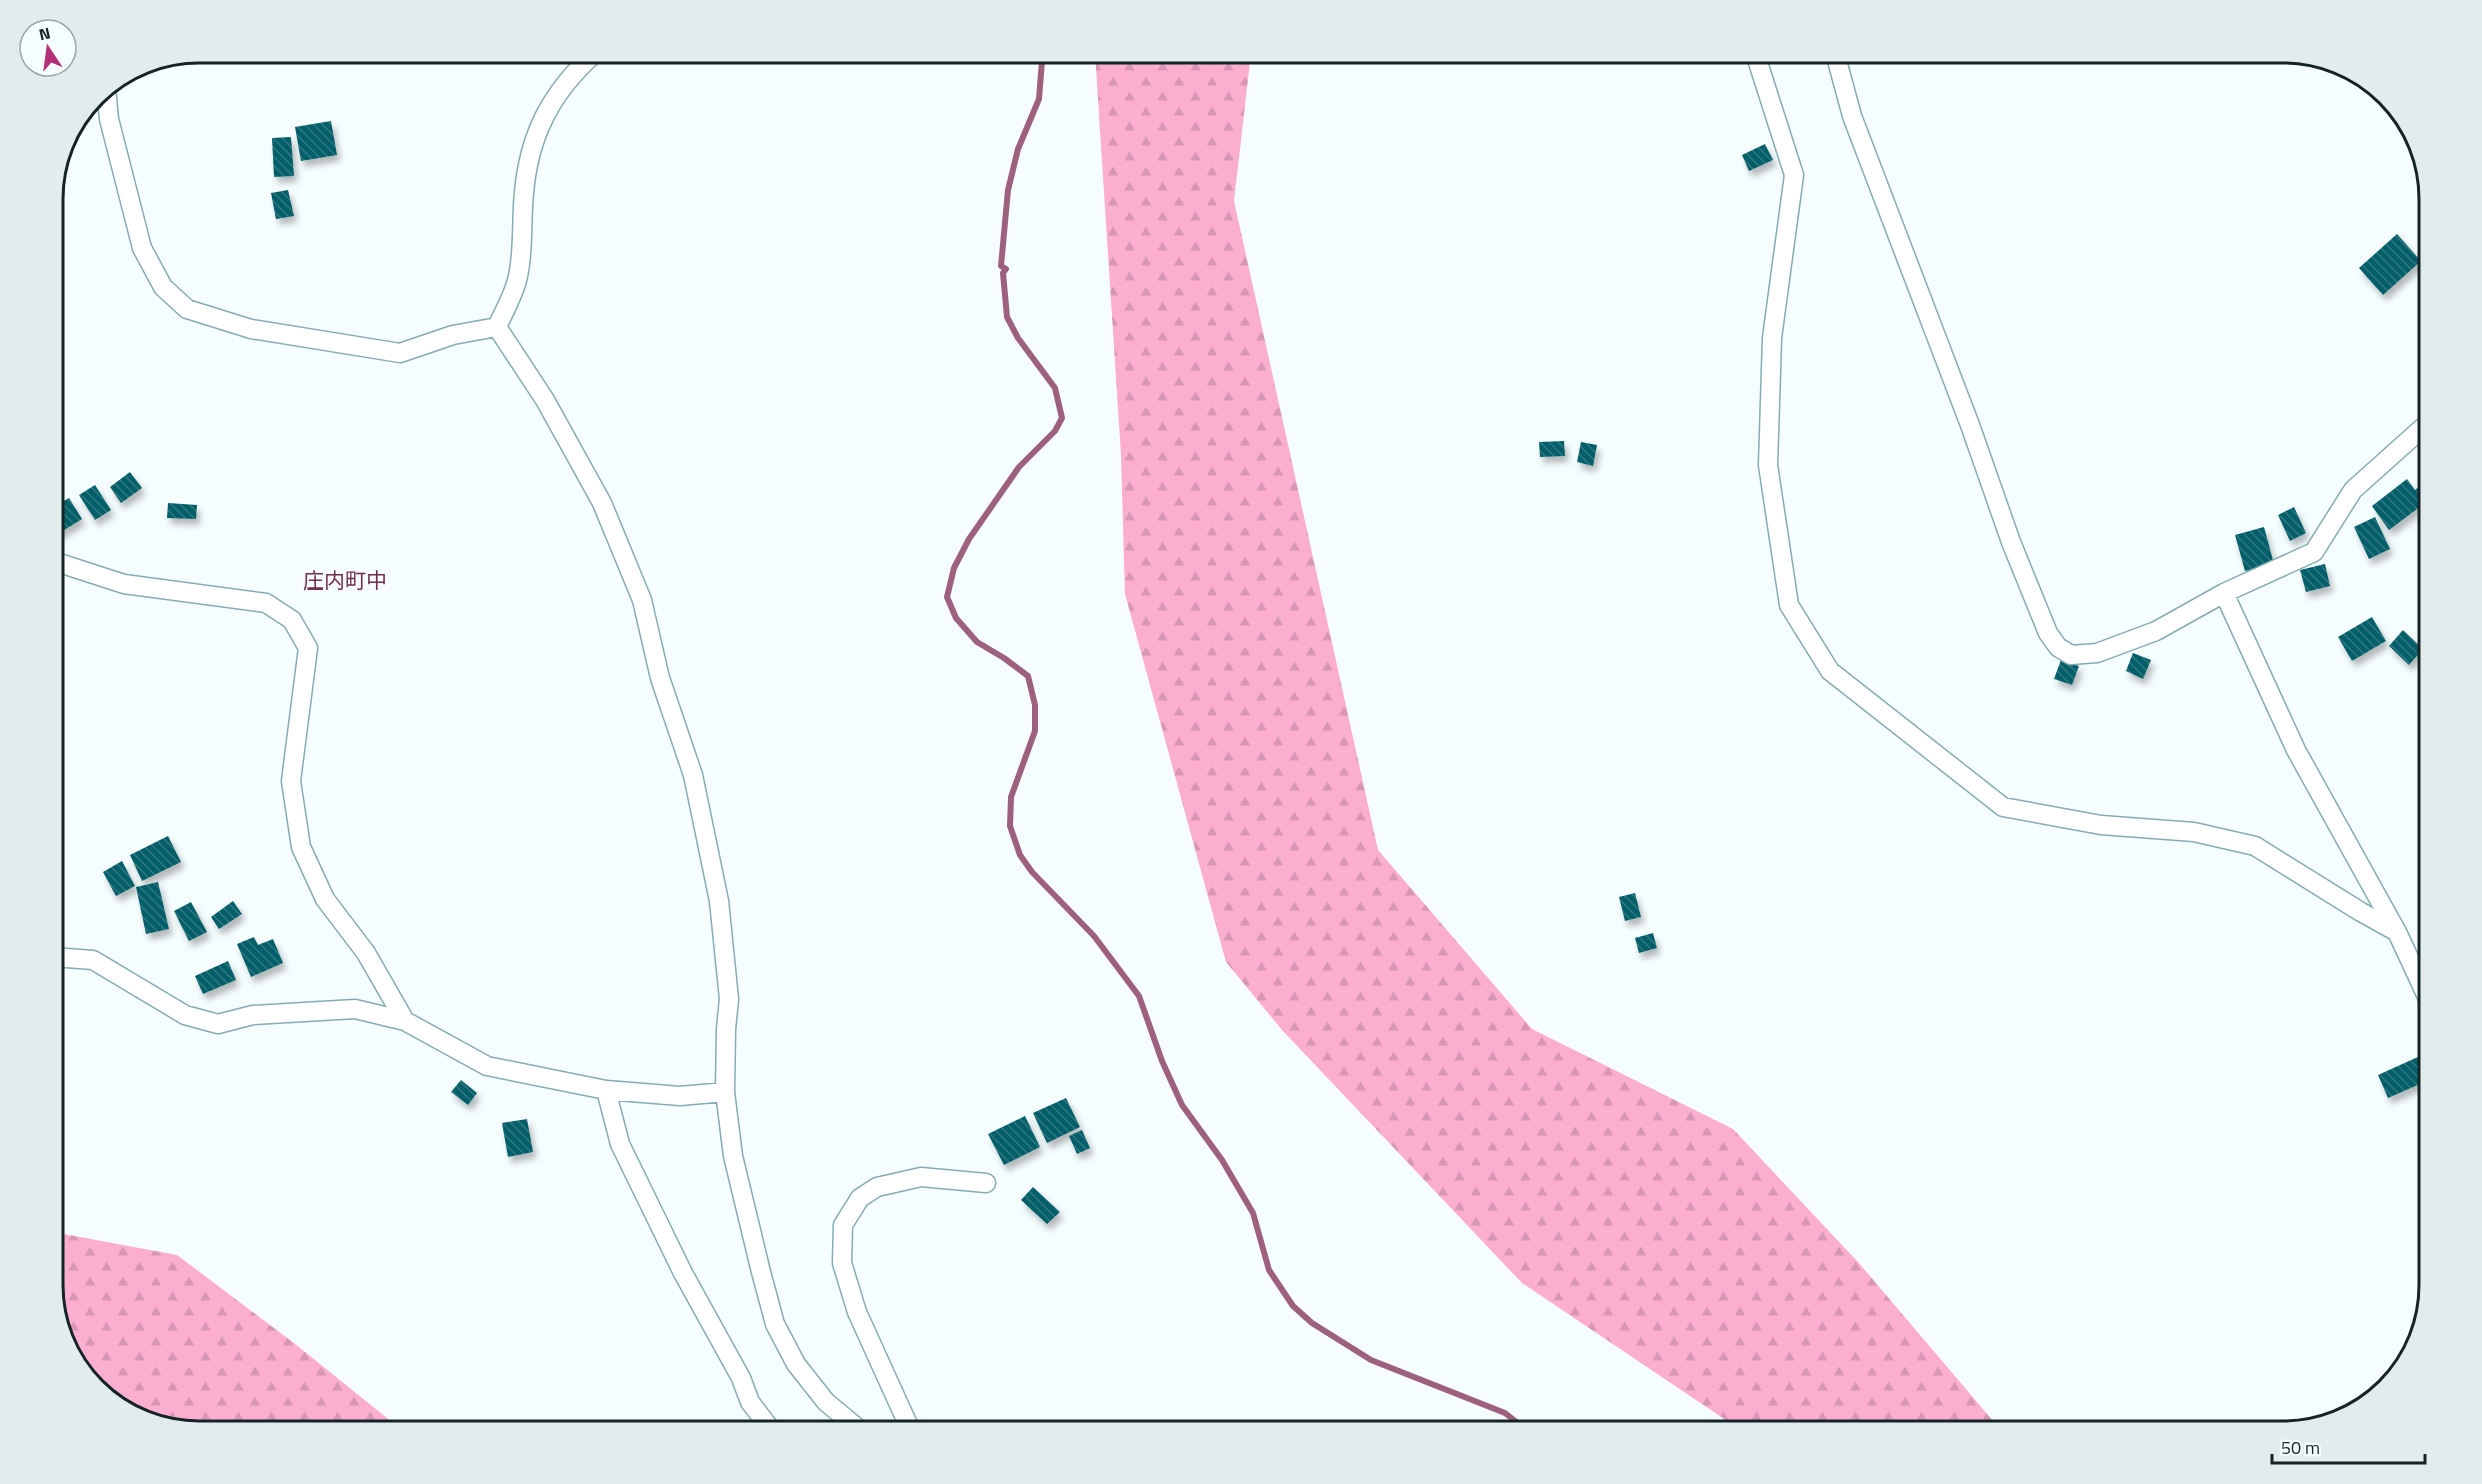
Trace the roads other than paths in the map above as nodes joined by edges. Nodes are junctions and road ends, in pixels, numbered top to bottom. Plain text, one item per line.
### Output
1 (582, 63) edge
2 (1758, 63) edge
3 (1837, 63) edge
4 (107, 99) edge
5 (498, 327) junction
6 (2419, 431) edge
7 (63, 564) edge
8 (2224, 593) junction
9 (2397, 932) junction
10 (63, 958) edge
11 (2419, 979) edge
12 (405, 1021) junction
13 (606, 1090) junction
14 (725, 1092) junction
15 (986, 1183) dead end
16 (765, 1421) edge
17 (849, 1421) edge
18 (906, 1421) edge

1 - 5 street
2 - 9 street
3 - 8 street
4 - 5 street
5 - 14 street
6 - 8 street
7 - 12 street
8 - 9 street
9 - 11 street
10 - 12 street
12 - 13 street
13 - 14 street
13 - 16 street
14 - 17 street
15 - 18 street

